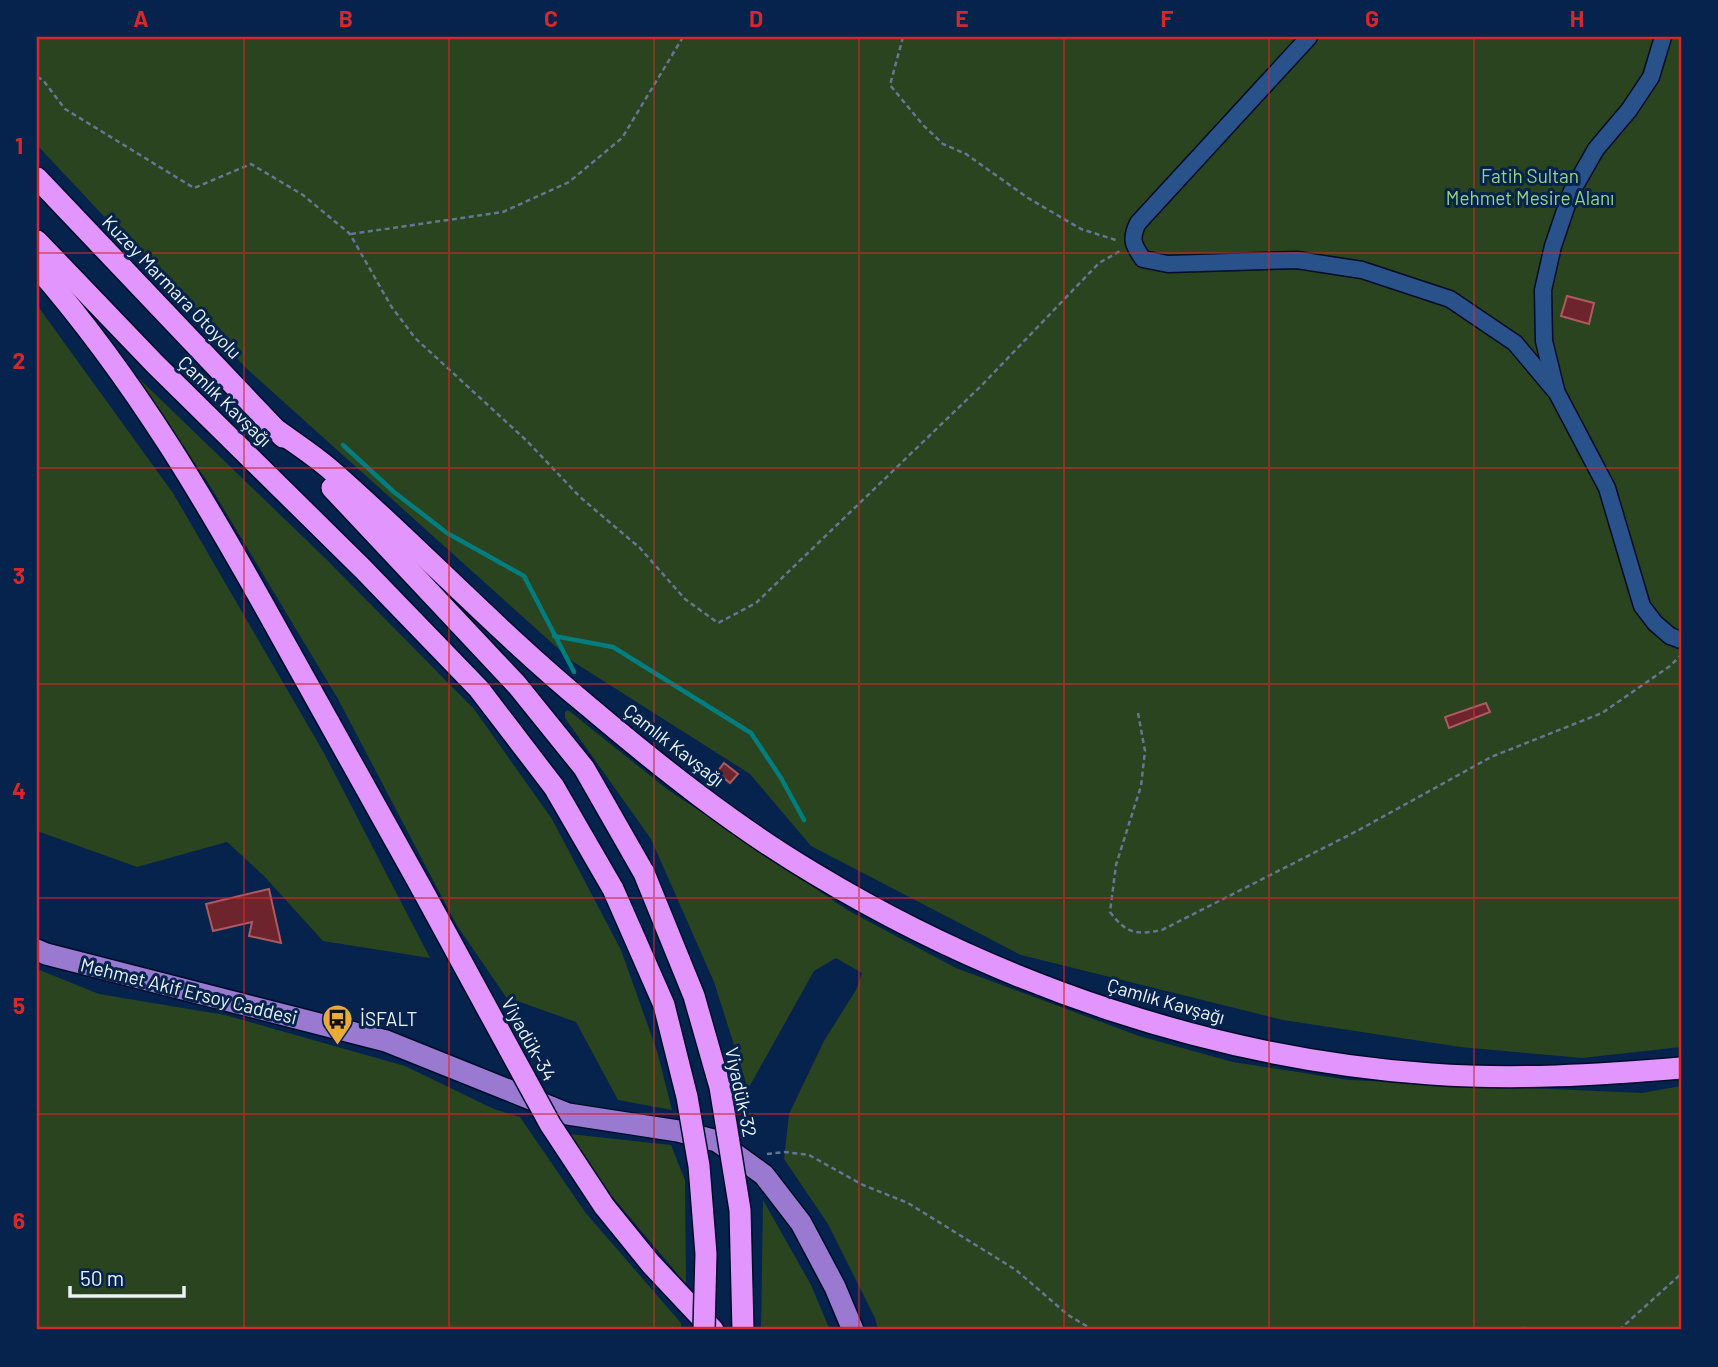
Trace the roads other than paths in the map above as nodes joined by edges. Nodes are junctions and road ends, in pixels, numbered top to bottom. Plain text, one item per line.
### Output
1 (1309, 37) edge
2 (1663, 37) edge
3 (37, 178) edge
4 (37, 242) edge
5 (37, 267) edge
6 (1557, 393) junction
7 (274, 428) junction
8 (1681, 640) edge
9 (644, 873) joint
10 (37, 950) edge
11 (1681, 1068) edge
12 (704, 1330) edge
13 (713, 1330) edge
14 (743, 1330) edge
15 (853, 1330) edge

1 - 6 lane
2 - 6 lane
3 - 7 highway, Kuzey Marmara Otoyolu
4 - 12 highway, Çamlık Kavşağı, bridge
5 - 13 highway, Viyadük-34, bridge
6 - 8 lane
7 - 9 highway, Çamlık Kavşağı
7 - 11 highway, Çamlık Kavşağı
9 - 14 highway, Viyadük-32, bridge
10 - 15 main road, Mehmet Akif Ersoy Caddesi

